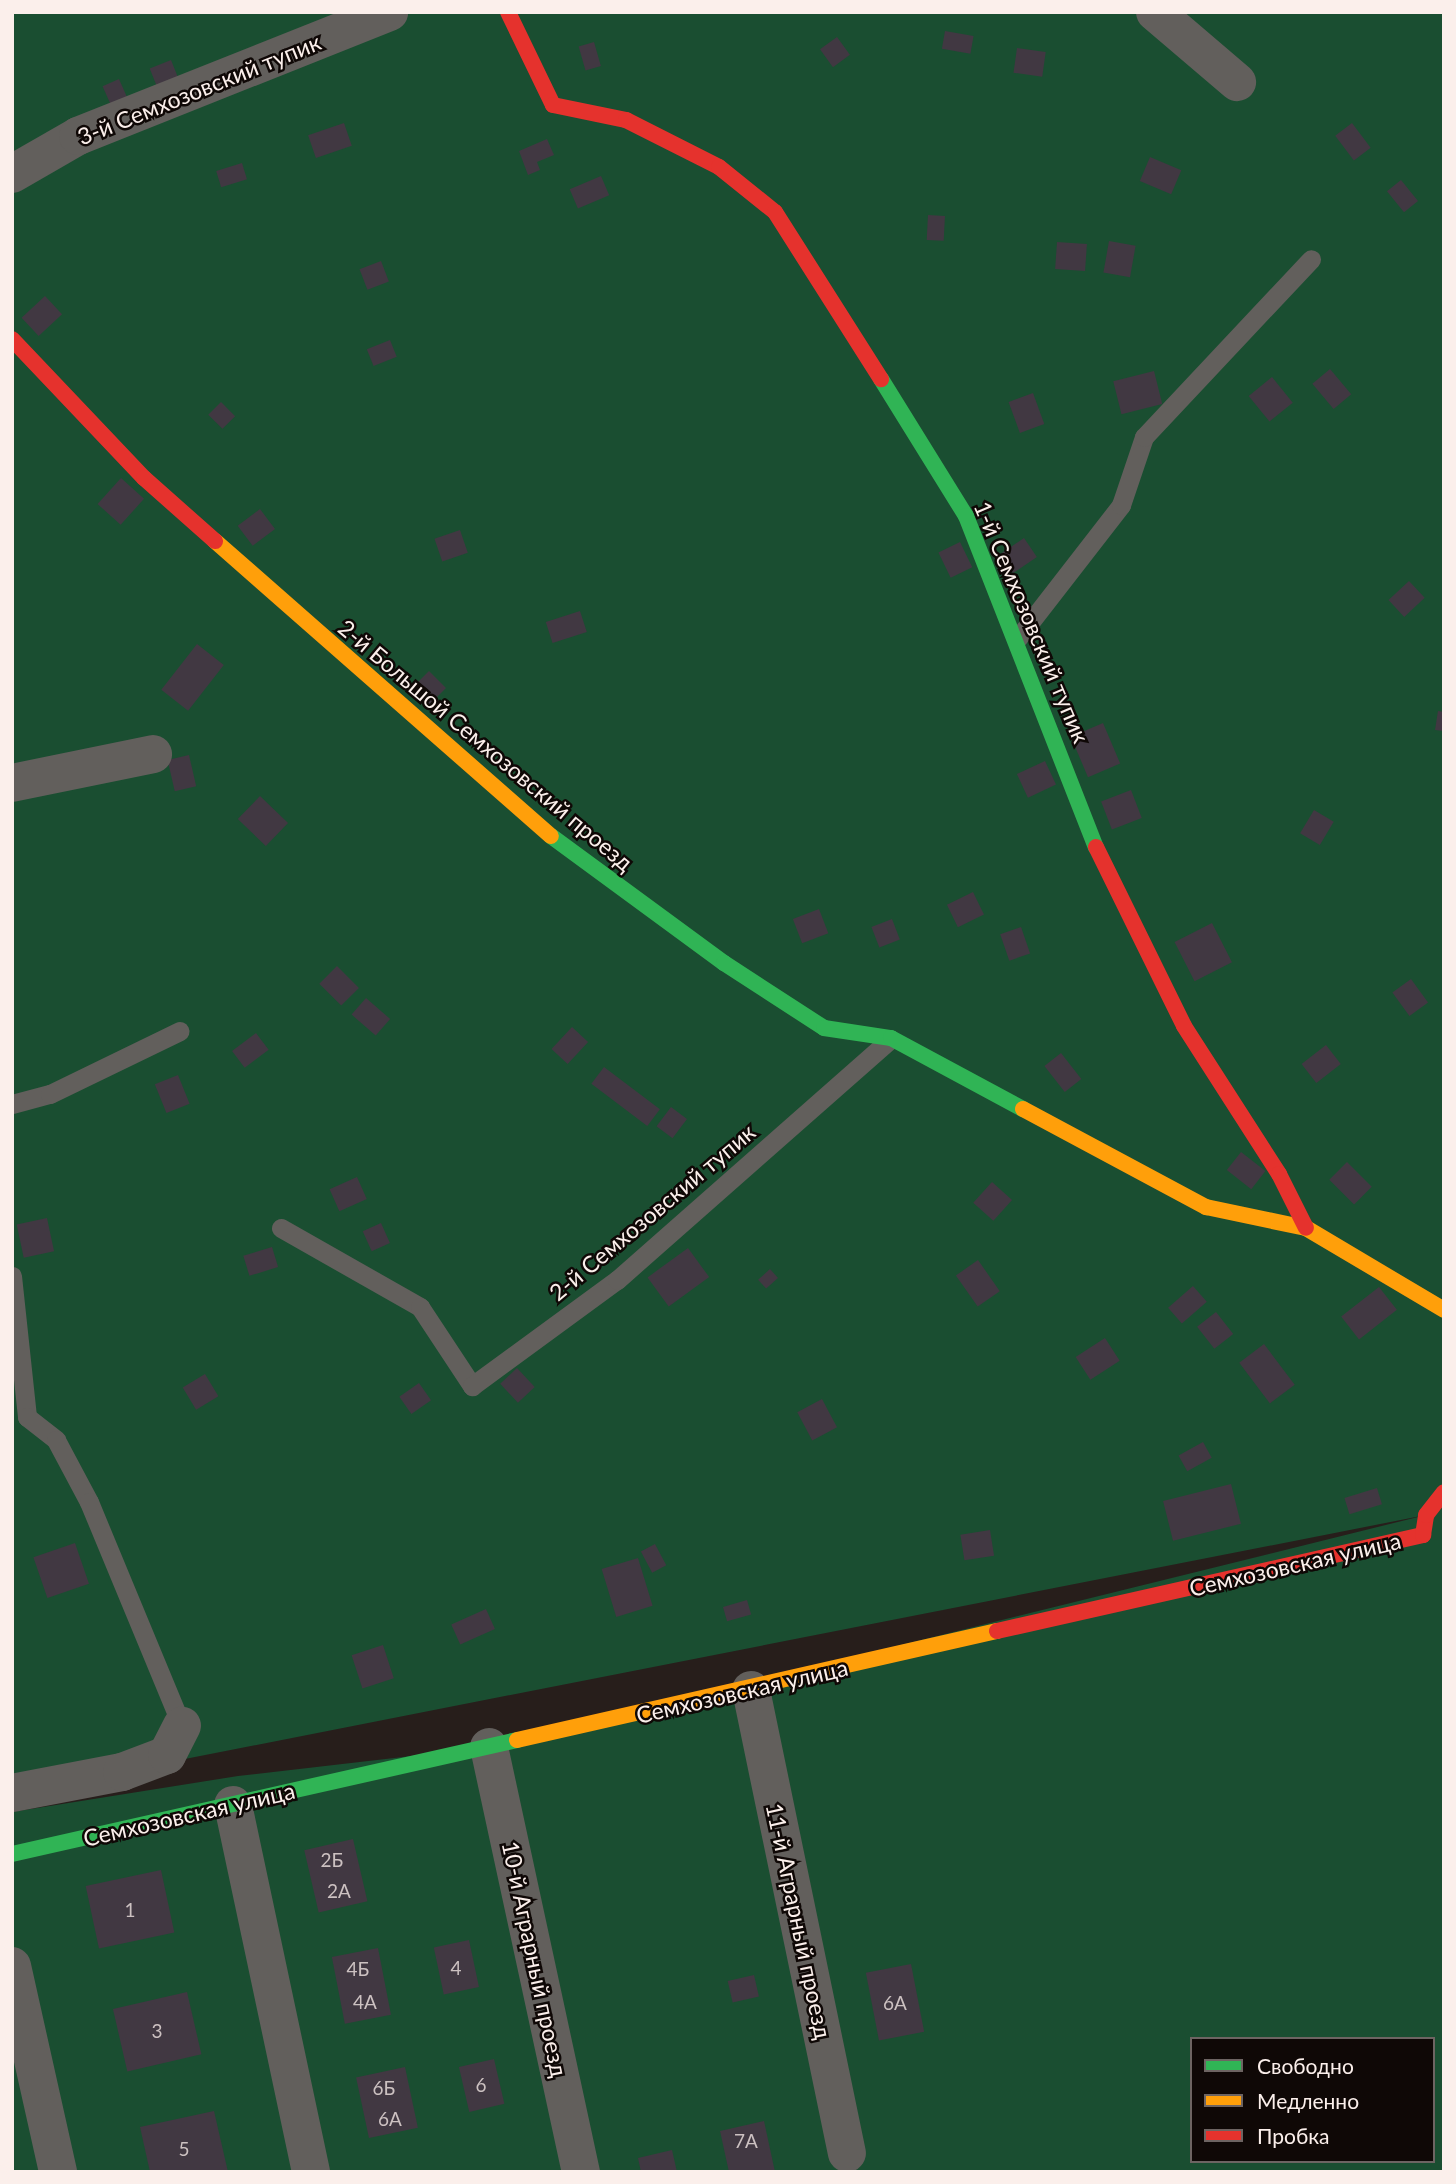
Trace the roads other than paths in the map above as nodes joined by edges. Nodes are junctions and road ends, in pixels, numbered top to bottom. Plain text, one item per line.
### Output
1 (389, 12) edge
2 (508, 12) edge
3 (1155, 12) edge
4 (1237, 82) dead end
5 (12, 174) edge
6 (1311, 259) dead end
7 (12, 339) edge
8 (1018, 638) junction
9 (153, 754) dead end
10 (12, 783) edge
11 (180, 1031) dead end
12 (891, 1038) junction
13 (12, 1104) edge
14 (281, 1228) dead end
15 (1306, 1228) junction
16 (12, 1276) edge
17 (1444, 1310) edge
18 (1444, 1492) edge
19 (751, 1690) junction
20 (182, 1726) joint
21 (489, 1747) junction
22 (12, 1793) edge
23 (233, 1805) junction
24 (12, 1854) edge
25 (12, 1966) edge
26 (847, 2153) dead end
27 (58, 2172) edge
28 (311, 2172) edge
29 (581, 2172) edge

1 - 5 street, 3-й Семхозовский тупик
2 - 8 street, 1-й Семхозовский тупик
3 - 4 street
6 - 8 lane
7 - 12 street, 2-й Большой Семхозовский проезд
8 - 15 street, 1-й Семхозовский тупик
9 - 10 street
11 - 13 lane
12 - 14 lane, 2-й Семхозовский тупик
12 - 15 street, 2-й Большой Семхозовский проезд
15 - 17 street, 2-й Большой Семхозовский проезд
16 - 20 lane
18 - 19 street, Семхозовская улица
19 - 21 street, Семхозовская улица
19 - 26 street, 11-й Аграрный проезд
20 - 22 street
21 - 23 street, Семхозовская улица
21 - 29 street, 10-й Аграрный проезд
23 - 24 street, Семхозовская улица
23 - 28 street
25 - 27 street

